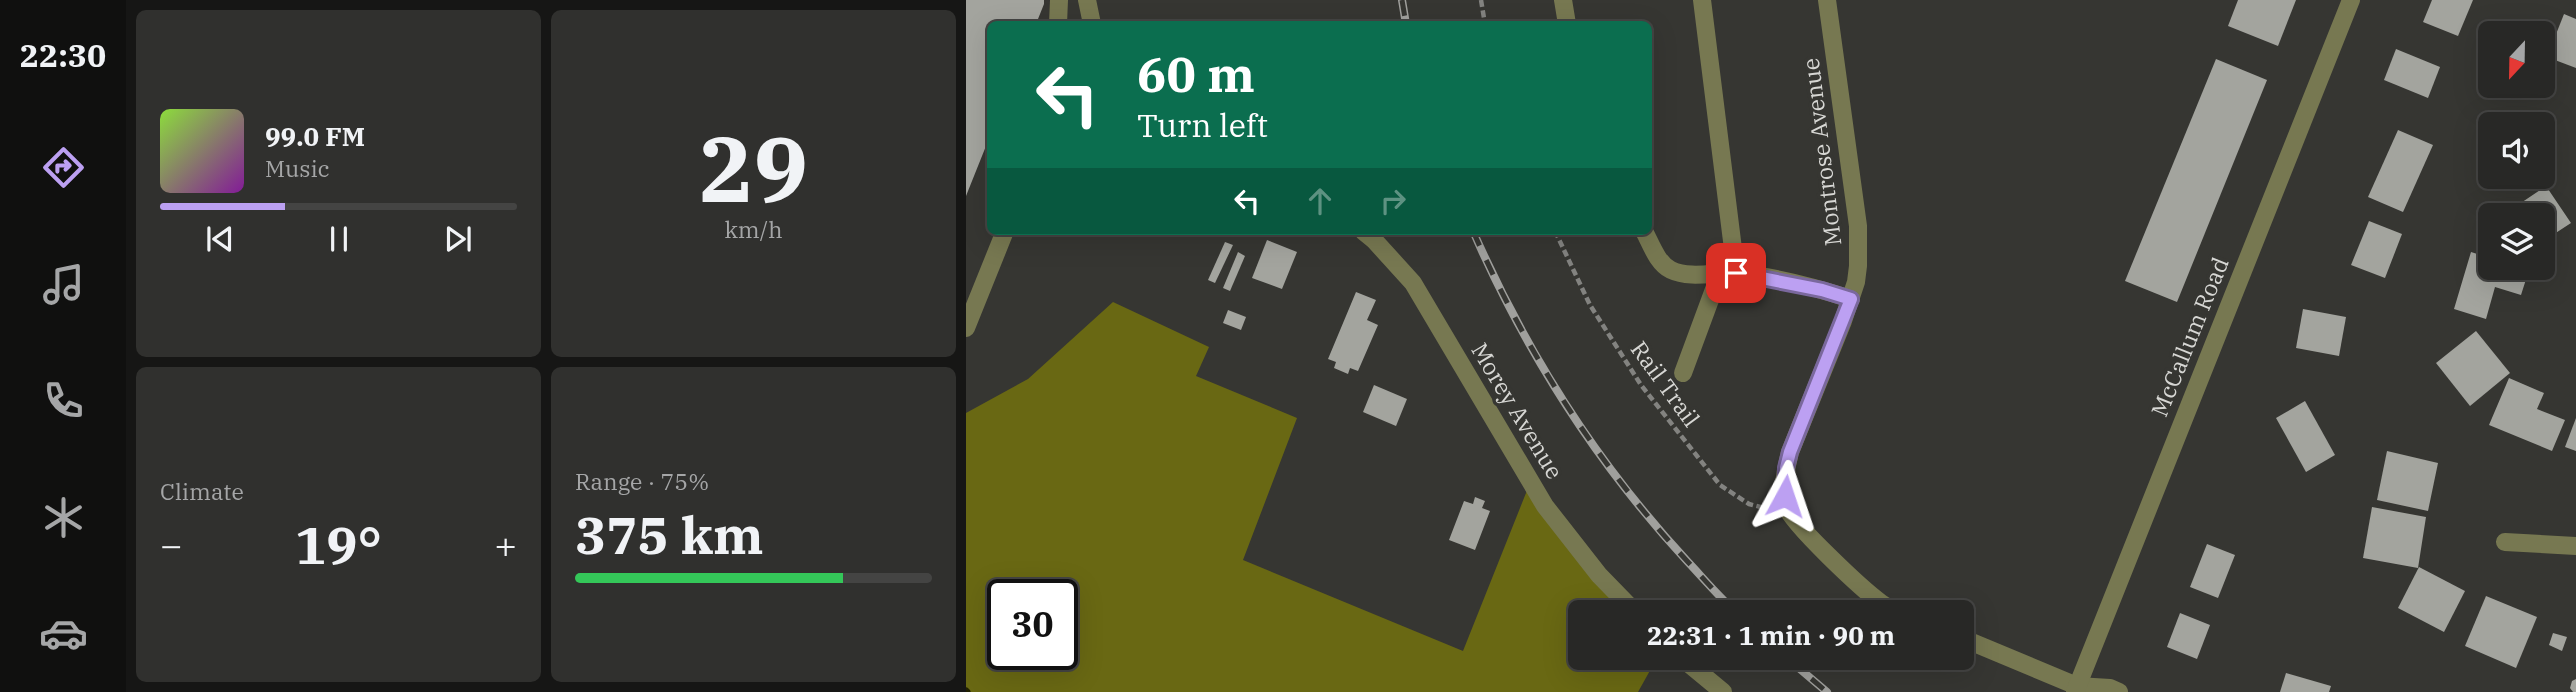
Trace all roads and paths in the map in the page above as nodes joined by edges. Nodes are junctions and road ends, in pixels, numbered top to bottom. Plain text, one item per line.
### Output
1 (1059, 0) edge
2 (1087, 0) edge
3 (1480, 0) edge
4 (1563, 0) edge
5 (1702, 0) edge
6 (1827, 0) edge
7 (2351, 0) edge
8 (1058, 21) edge
9 (1091, 21) edge
10 (1484, 21) edge
11 (1566, 21) edge
12 (1004, 235) edge
13 (1368, 235) edge
14 (1557, 235) edge
15 (1646, 235) edge
16 (1728, 273) junction
17 (1851, 299) junction
18 (966, 327) edge
19 (1683, 373) dead end
20 (1790, 514) junction
21 (2505, 542) dead end
22 (2576, 546) edge
23 (1623, 600) edge
24 (1878, 600) edge
25 (1974, 643) edge
26 (1696, 670) edge
27 (2079, 690) edge
28 (1723, 692) edge
29 (2119, 692) edge

1 - 8 street
2 - 9 street
3 - 10 path
4 - 11 street
5 - 16 street
6 - 17 street, Montrose Avenue
7 - 27 street, McCallum Road
12 - 18 street
13 - 23 street, Morey Avenue
14 - 20 path, Rail Trail
15 - 16 street
16 - 17 street
16 - 19 street
17 - 20 street, Montrose Avenue
20 - 24 street
21 - 22 street
25 - 27 street
26 - 28 street
27 - 29 street

